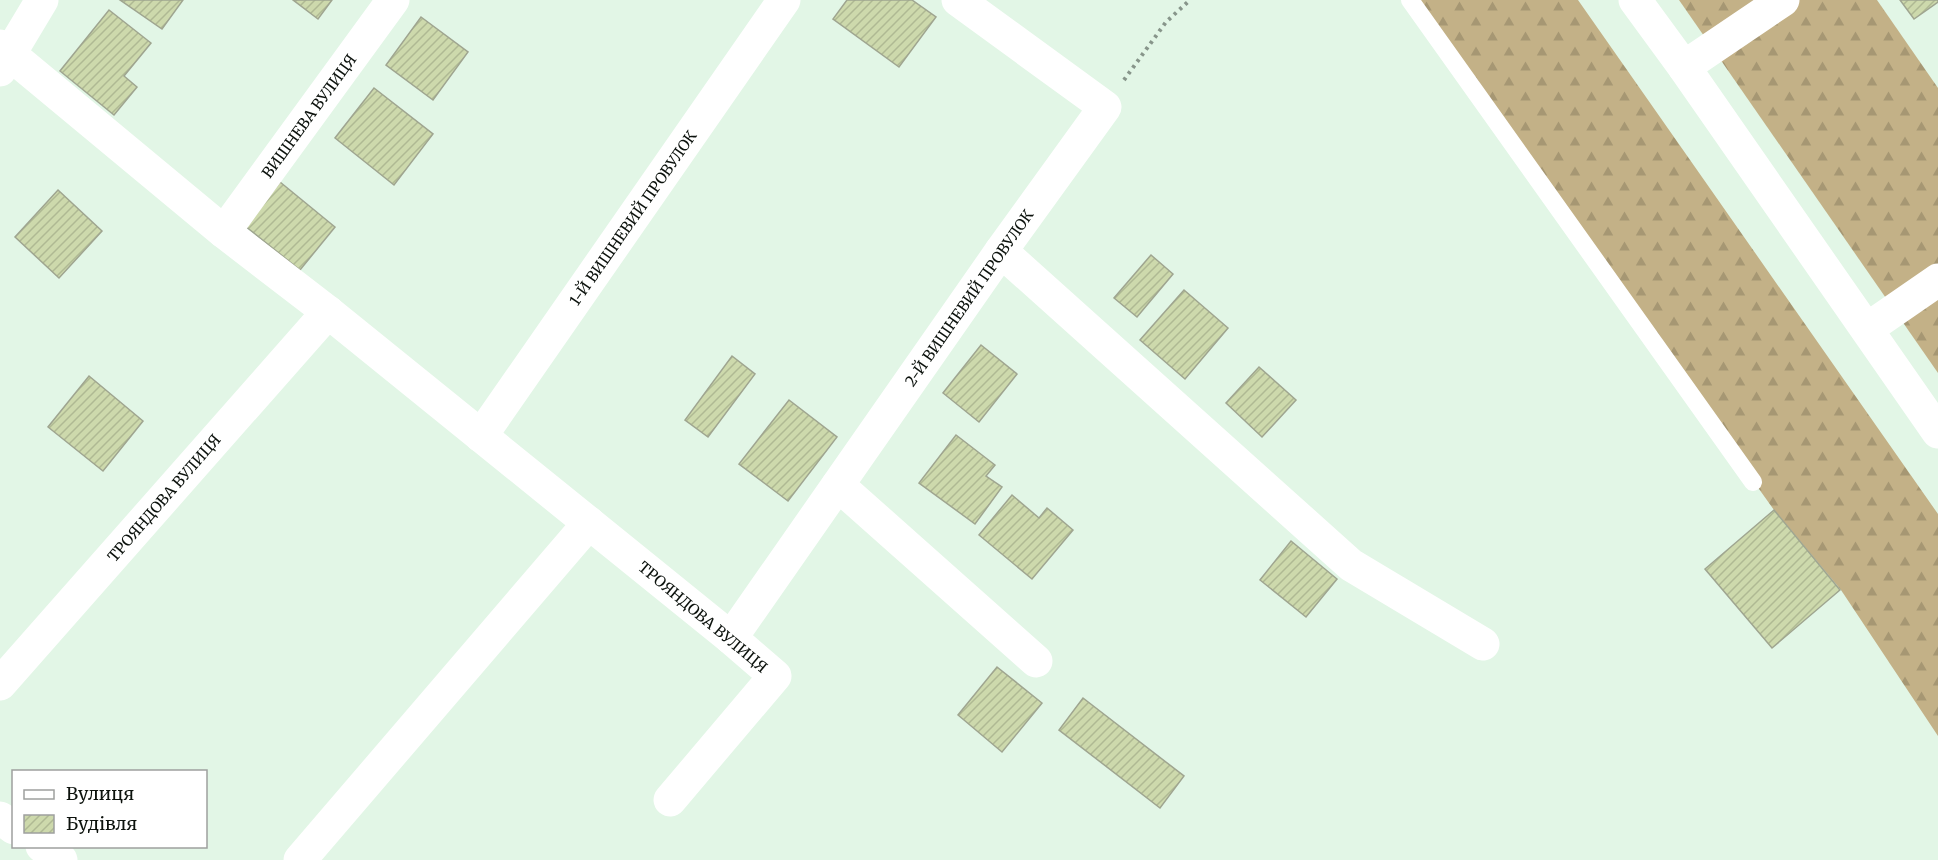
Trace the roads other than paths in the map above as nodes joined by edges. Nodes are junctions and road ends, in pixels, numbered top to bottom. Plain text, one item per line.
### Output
1 (42, 0) edge
2 (393, 0) edge
3 (784, 0) edge
4 (958, 0) edge
5 (1410, 0) edge
6 (1635, 0) edge
7 (1783, 0) edge
8 (3, 57) edge
9 (1684, 67) junction
10 (224, 232) junction
11 (1001, 251) junction
12 (1938, 280) edge
13 (328, 312) junction
14 (1868, 329) junction
15 (1938, 432) edge
16 (481, 436) junction
17 (1753, 482) dead end
18 (838, 485) junction
19 (589, 523) junction
20 (731, 638) junction
21 (1483, 644) dead end
22 (1036, 660) dead end
23 (0, 684) edge
24 (670, 800) dead end
25 (45, 848) edge
26 (62, 860) edge
27 (300, 860) edge

1 - 8 main road
2 - 10 main road, ВИШНЕВА ВУЛИЦЯ
3 - 16 main road, 1-Й ВИШНЕВИЙ ПРОВУЛОК
4 - 11 main road, 2-Й ВИШНЕВИЙ ПРОВУЛОК
5 - 17 lane
6 - 9 main road
7 - 9 main road
8 - 10 main road, ТРОЯНДОВА ВУЛИЦЯ
9 - 14 main road
10 - 13 main road, ТРОЯНДОВА ВУЛИЦЯ
11 - 18 main road, 2-Й ВИШНЕВИЙ ПРОВУЛОК
11 - 21 main road
12 - 14 main road
13 - 16 main road, ТРОЯНДОВА ВУЛИЦЯ
13 - 23 main road, ТРОЯНДОВА ВУЛИЦЯ
14 - 15 main road
16 - 19 main road, ТРОЯНДОВА ВУЛИЦЯ
18 - 20 main road, 2-Й ВИШНЕВИЙ ПРОВУЛОК
18 - 22 main road
19 - 20 main road, ТРОЯНДОВА ВУЛИЦЯ
19 - 27 main road
20 - 24 main road, ТРОЯНДОВА ВУЛИЦЯ
25 - 26 main road

